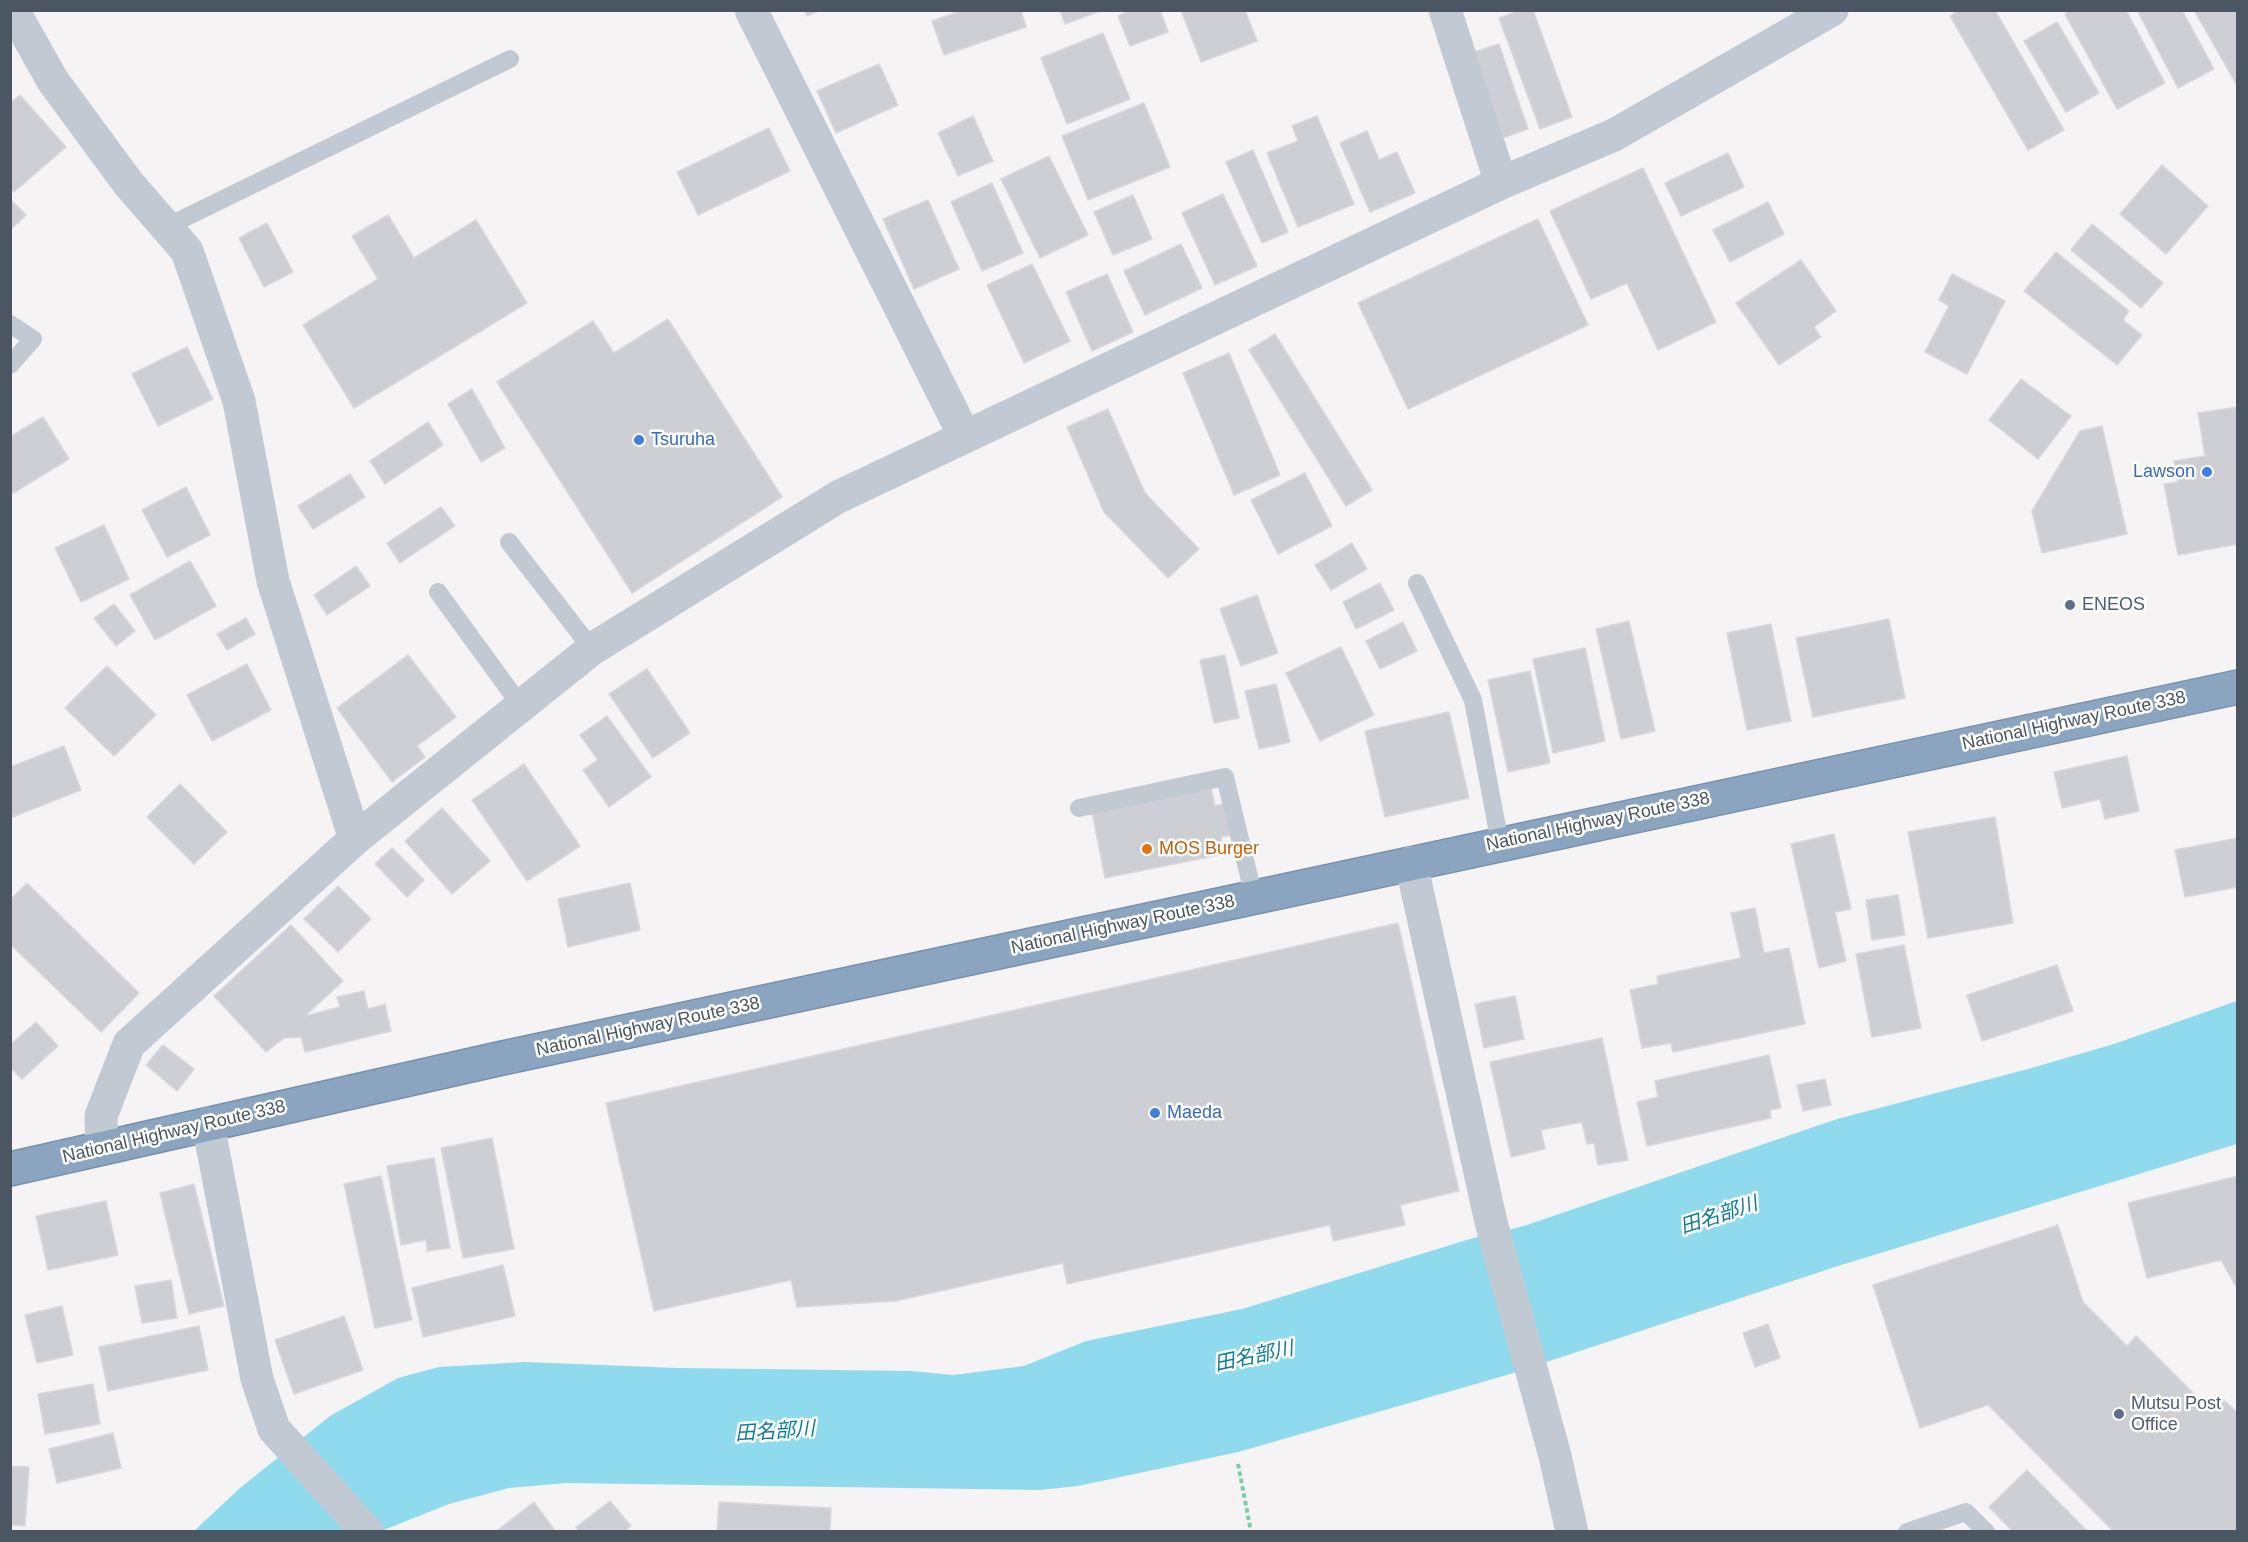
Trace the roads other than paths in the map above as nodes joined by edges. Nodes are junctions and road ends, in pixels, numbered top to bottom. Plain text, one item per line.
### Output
1 (13, 10) edge
2 (751, 10) edge
3 (1444, 10) edge
4 (1832, 10) edge
5 (510, 59) dead end
6 (1502, 183) junction
7 (166, 227) junction
8 (10, 324) edge
9 (10, 365) edge
10 (964, 435) junction
11 (509, 542) dead end
12 (1417, 583) dead end
13 (438, 592) dead end
14 (592, 649) junction
15 (2238, 687) edge
16 (521, 706) junction
17 (1079, 808) dead end
18 (355, 839) junction
19 (1500, 843) junction
20 (1411, 863) junction
21 (1254, 897) junction
22 (208, 1124) junction
23 (102, 1148) junction
24 (10, 1169) edge
25 (367, 1532) edge
26 (1572, 1532) edge
27 (1907, 1532) edge
28 (1986, 1532) edge

1 - 7 street
2 - 10 street
3 - 6 street
4 - 6 street
5 - 7 lane
6 - 10 street
7 - 18 street
8 - 9 lane
10 - 14 street
11 - 14 lane
12 - 19 lane
13 - 16 lane
14 - 16 street
15 - 19 highway, National Highway Route 338
16 - 18 street
17 - 21 lane
18 - 23 street
19 - 20 highway, National Highway Route 338
20 - 21 highway, National Highway Route 338
20 - 26 street
21 - 22 highway, National Highway Route 338
22 - 23 highway, National Highway Route 338
22 - 25 street
23 - 24 highway, National Highway Route 338
27 - 28 lane

